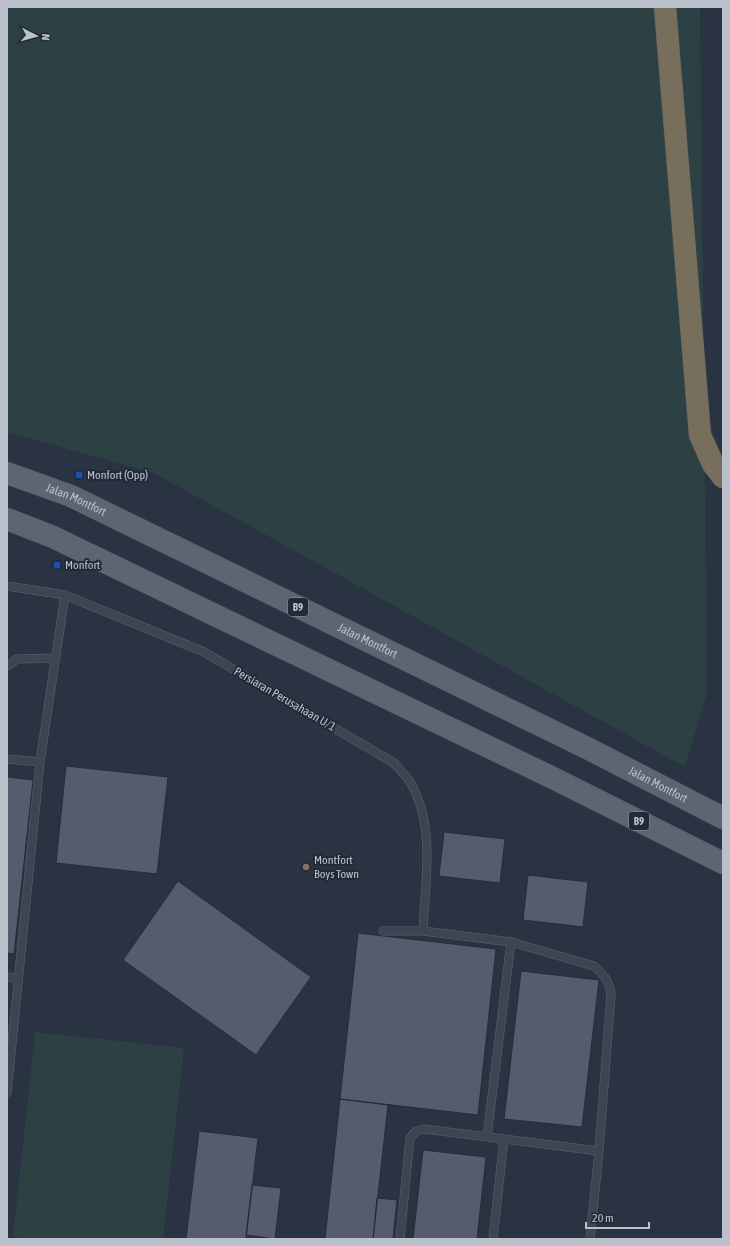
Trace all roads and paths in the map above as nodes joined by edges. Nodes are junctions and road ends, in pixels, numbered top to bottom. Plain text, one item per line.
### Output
1 (665, 7) edge
2 (7, 472) edge
3 (723, 477) edge
4 (7, 519) edge
5 (7, 586) edge
6 (65, 595) junction
7 (56, 658) junction
8 (7, 666) edge
9 (7, 759) edge
10 (40, 762) junction
11 (723, 818) edge
12 (723, 862) edge
13 (383, 931) dead end
14 (423, 931) junction
15 (511, 942) junction
16 (7, 977) edge
17 (18, 978) junction
18 (7, 1093) edge
19 (487, 1137) junction
20 (504, 1139) junction
21 (599, 1151) junction
22 (400, 1239) edge
23 (493, 1239) edge
24 (590, 1239) edge

1 - 3 highway
2 - 11 main road, Jalan Montfort / B9
4 - 12 main road, B9
5 - 6 lane, Persiaran Perusahaan U/1
6 - 7 lane
6 - 14 lane, Persiaran Perusahaan U/1
7 - 8 lane
7 - 10 lane
9 - 10 lane
10 - 17 lane
13 - 14 lane
14 - 15 lane
15 - 19 lane
15 - 21 lane
16 - 17 lane
17 - 18 lane
19 - 20 lane
19 - 22 lane
20 - 21 lane
20 - 23 lane
21 - 24 lane

